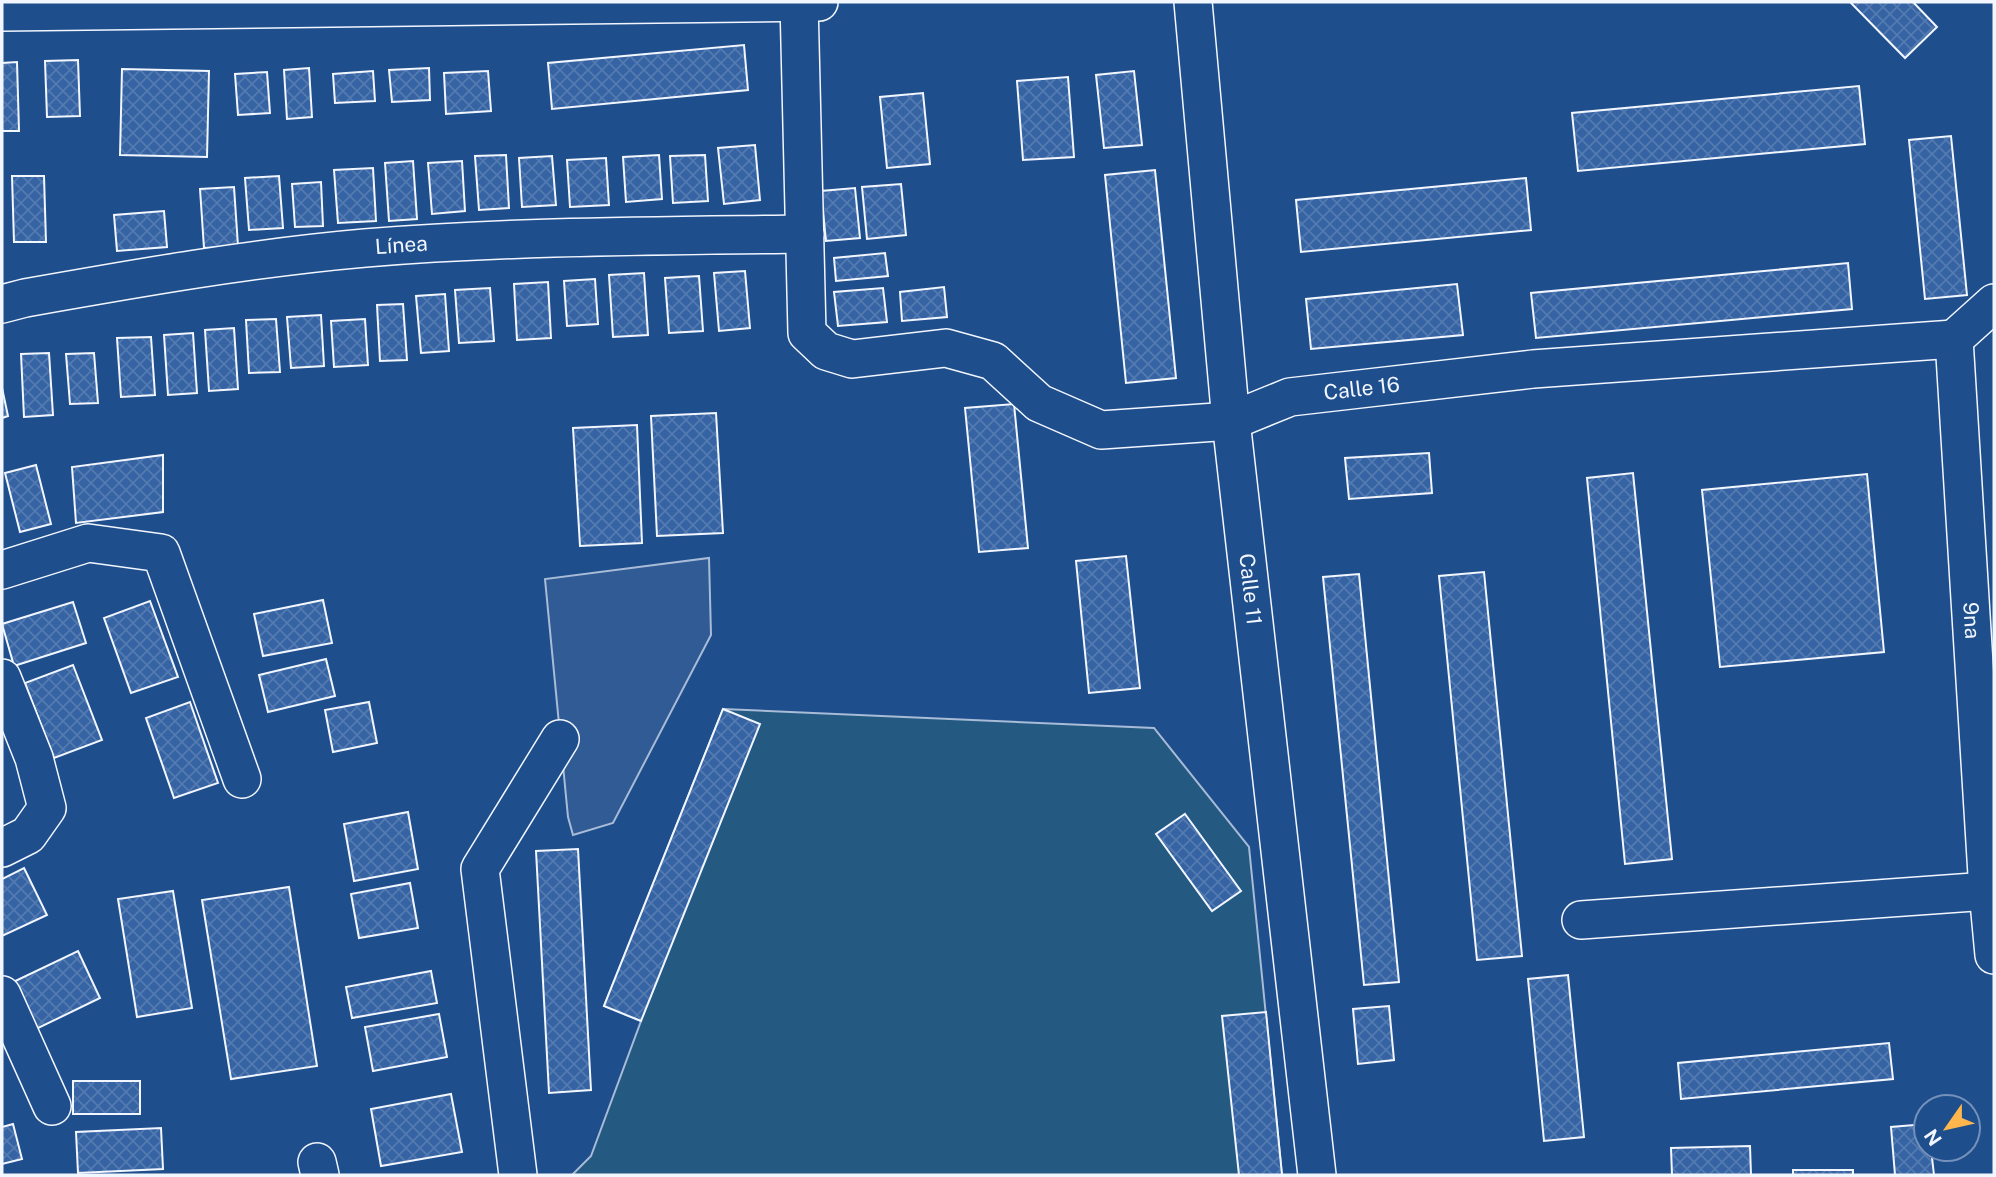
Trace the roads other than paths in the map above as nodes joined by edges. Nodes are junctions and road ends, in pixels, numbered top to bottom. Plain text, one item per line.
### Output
1 (799, 2) edge
2 (819, 2) edge
3 (1193, 2) edge
4 (594, 3) edge
5 (159, 6) edge
6 (2, 12) edge
7 (805, 234) junction
8 (1994, 303) edge
9 (2, 304) edge
10 (1954, 339) junction
11 (1231, 421) junction
12 (1980, 512) edge
13 (2, 570) edge
14 (2, 678) edge
15 (560, 739) dead end
16 (242, 779) dead end
17 (2, 848) edge
18 (1990, 854) edge
19 (1988, 891) junction
20 (1581, 920) dead end
21 (1994, 955) edge
22 (2, 995) edge
23 (52, 1106) dead end
24 (518, 1175) edge
25 (1317, 1175) edge

1 - 2 street
1 - 4 street
1 - 7 street
3 - 11 street, Calle 11
4 - 5 street
5 - 6 street
7 - 9 street, Línea
7 - 11 street, Calle 16
8 - 10 street
10 - 11 street, Calle 16
10 - 12 street, 9na
11 - 25 street, Calle 11
12 - 18 street, 9na
13 - 16 street
14 - 17 street
15 - 24 street
18 - 19 street, 9na
19 - 20 street
19 - 21 street, 9na
22 - 23 street

